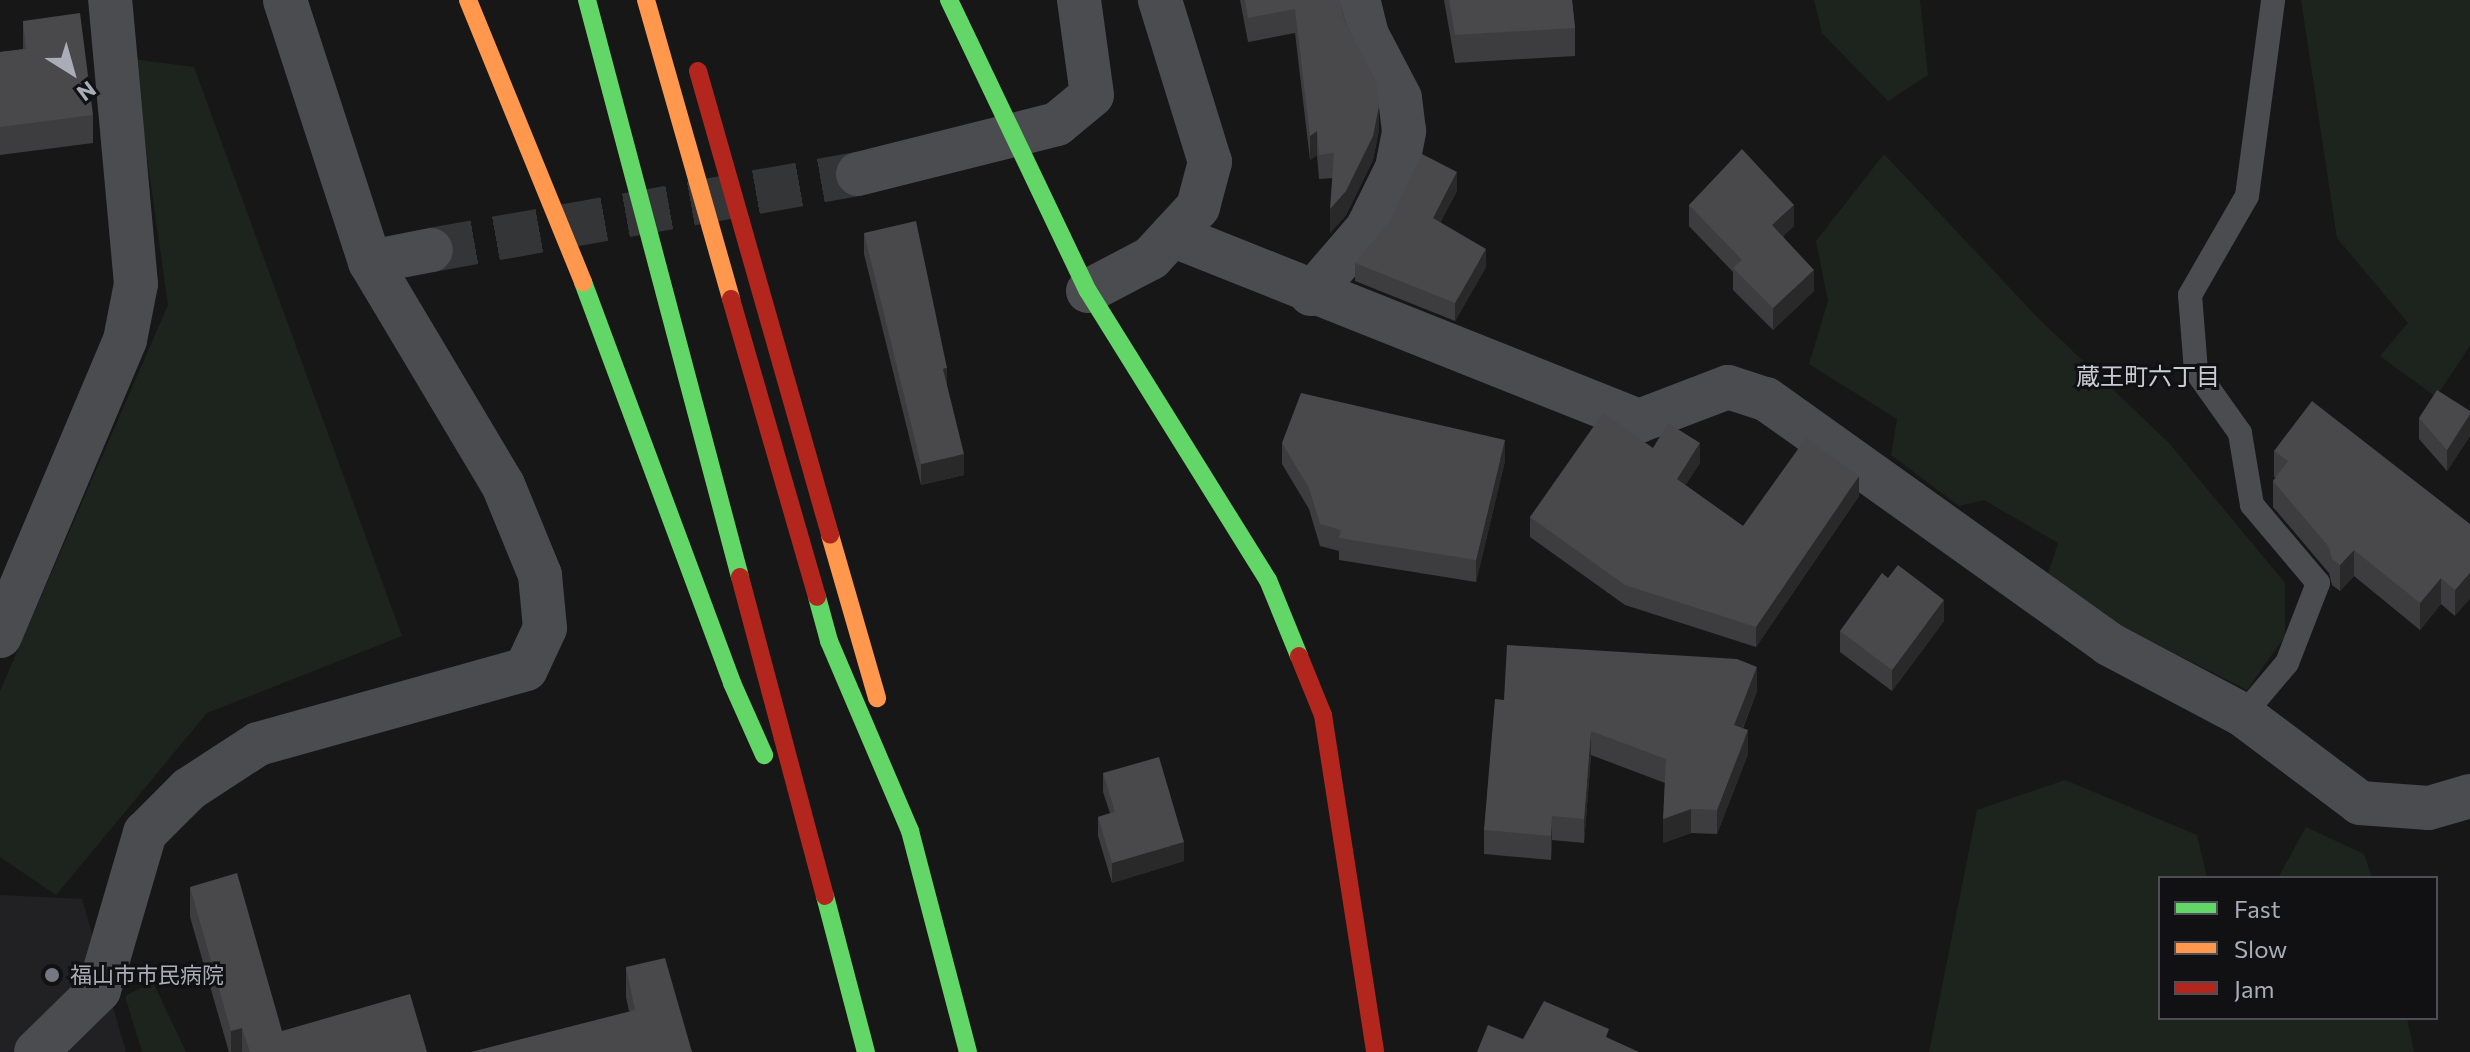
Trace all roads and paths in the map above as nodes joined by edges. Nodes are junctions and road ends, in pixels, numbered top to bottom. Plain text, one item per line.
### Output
1 (110, 0) edge
2 (285, 0) edge
3 (468, 0) edge
4 (587, 0) edge
5 (646, 0) edge
6 (949, 0) edge
7 (1079, 0) edge
8 (1160, 0) edge
9 (1358, 0) edge
10 (2273, 0) edge
11 (691, 46) dead end
12 (1015, 139) junction
13 (858, 174) tunnel mouth
14 (1172, 235) junction
15 (431, 250) tunnel mouth
16 (370, 262) junction
17 (1088, 291) junction
18 (1311, 294) junction
19 (0, 636) edge
20 (2243, 715) junction
21 (2470, 796) edge
22 (910, 831) junction
23 (816, 871) junction
24 (36, 1052) edge
25 (866, 1052) edge
26 (968, 1052) edge
27 (1375, 1052) edge

1 - 19 street
2 - 16 street
3 - 23 main road
4 - 23 main road
5 - 22 main road
6 - 12 main road
7 - 12 street
8 - 14 street
9 - 18 street
10 - 20 lane
11 - 22 main road
12 - 13 street
12 - 17 main road
14 - 17 street
14 - 18 street
15 - 16 street
16 - 24 street
17 - 27 main road
18 - 20 street
20 - 21 street
22 - 26 main road
23 - 25 main road

